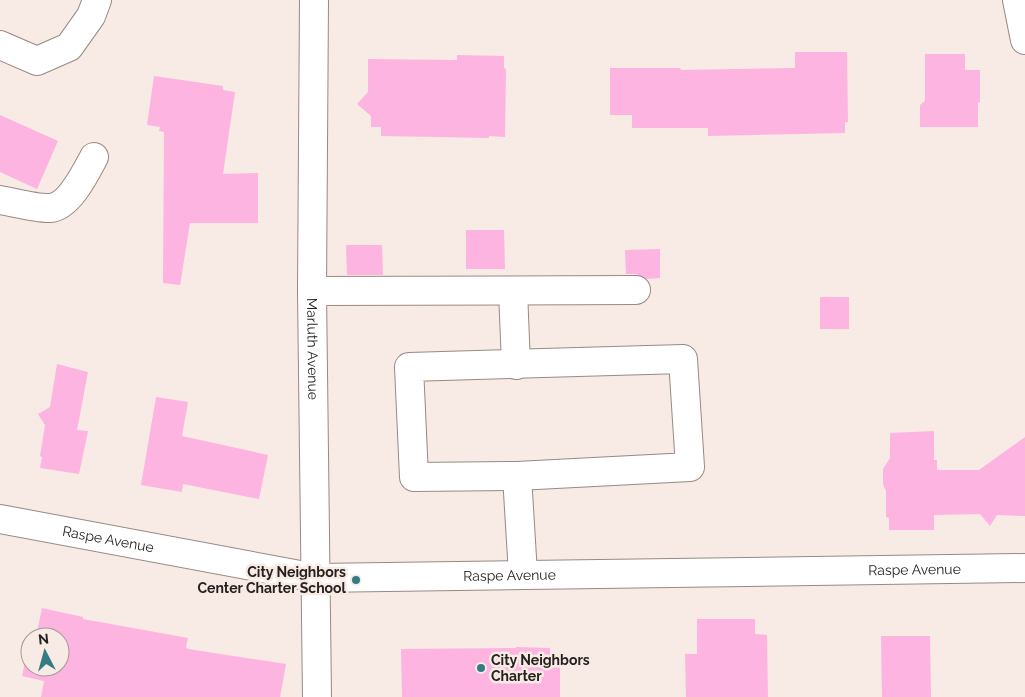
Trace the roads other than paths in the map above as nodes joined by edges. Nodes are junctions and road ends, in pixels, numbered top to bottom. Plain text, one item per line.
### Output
1 (97, 0) edge
2 (314, 0) edge
3 (1017, 0) edge
4 (1025, 40) edge
5 (0, 45) edge
6 (94, 157) dead end
7 (0, 200) edge
8 (636, 290) dead end
9 (312, 291) junction
10 (513, 291) junction
11 (516, 365) junction
12 (518, 476) junction
13 (0, 519) edge
14 (1025, 568) edge
15 (523, 574) junction
16 (316, 578) junction
17 (317, 697) edge

1 - 5 street
2 - 9 street, Marluth Avenue
3 - 4 street
6 - 7 street
8 - 10 street
9 - 10 street
9 - 16 street, Marluth Avenue
10 - 11 street
11 - 12 street
11 - 12 street
12 - 15 street
13 - 16 street, Raspe Avenue
14 - 15 street, Raspe Avenue
15 - 16 street, Raspe Avenue
16 - 17 street, Marluth Avenue

